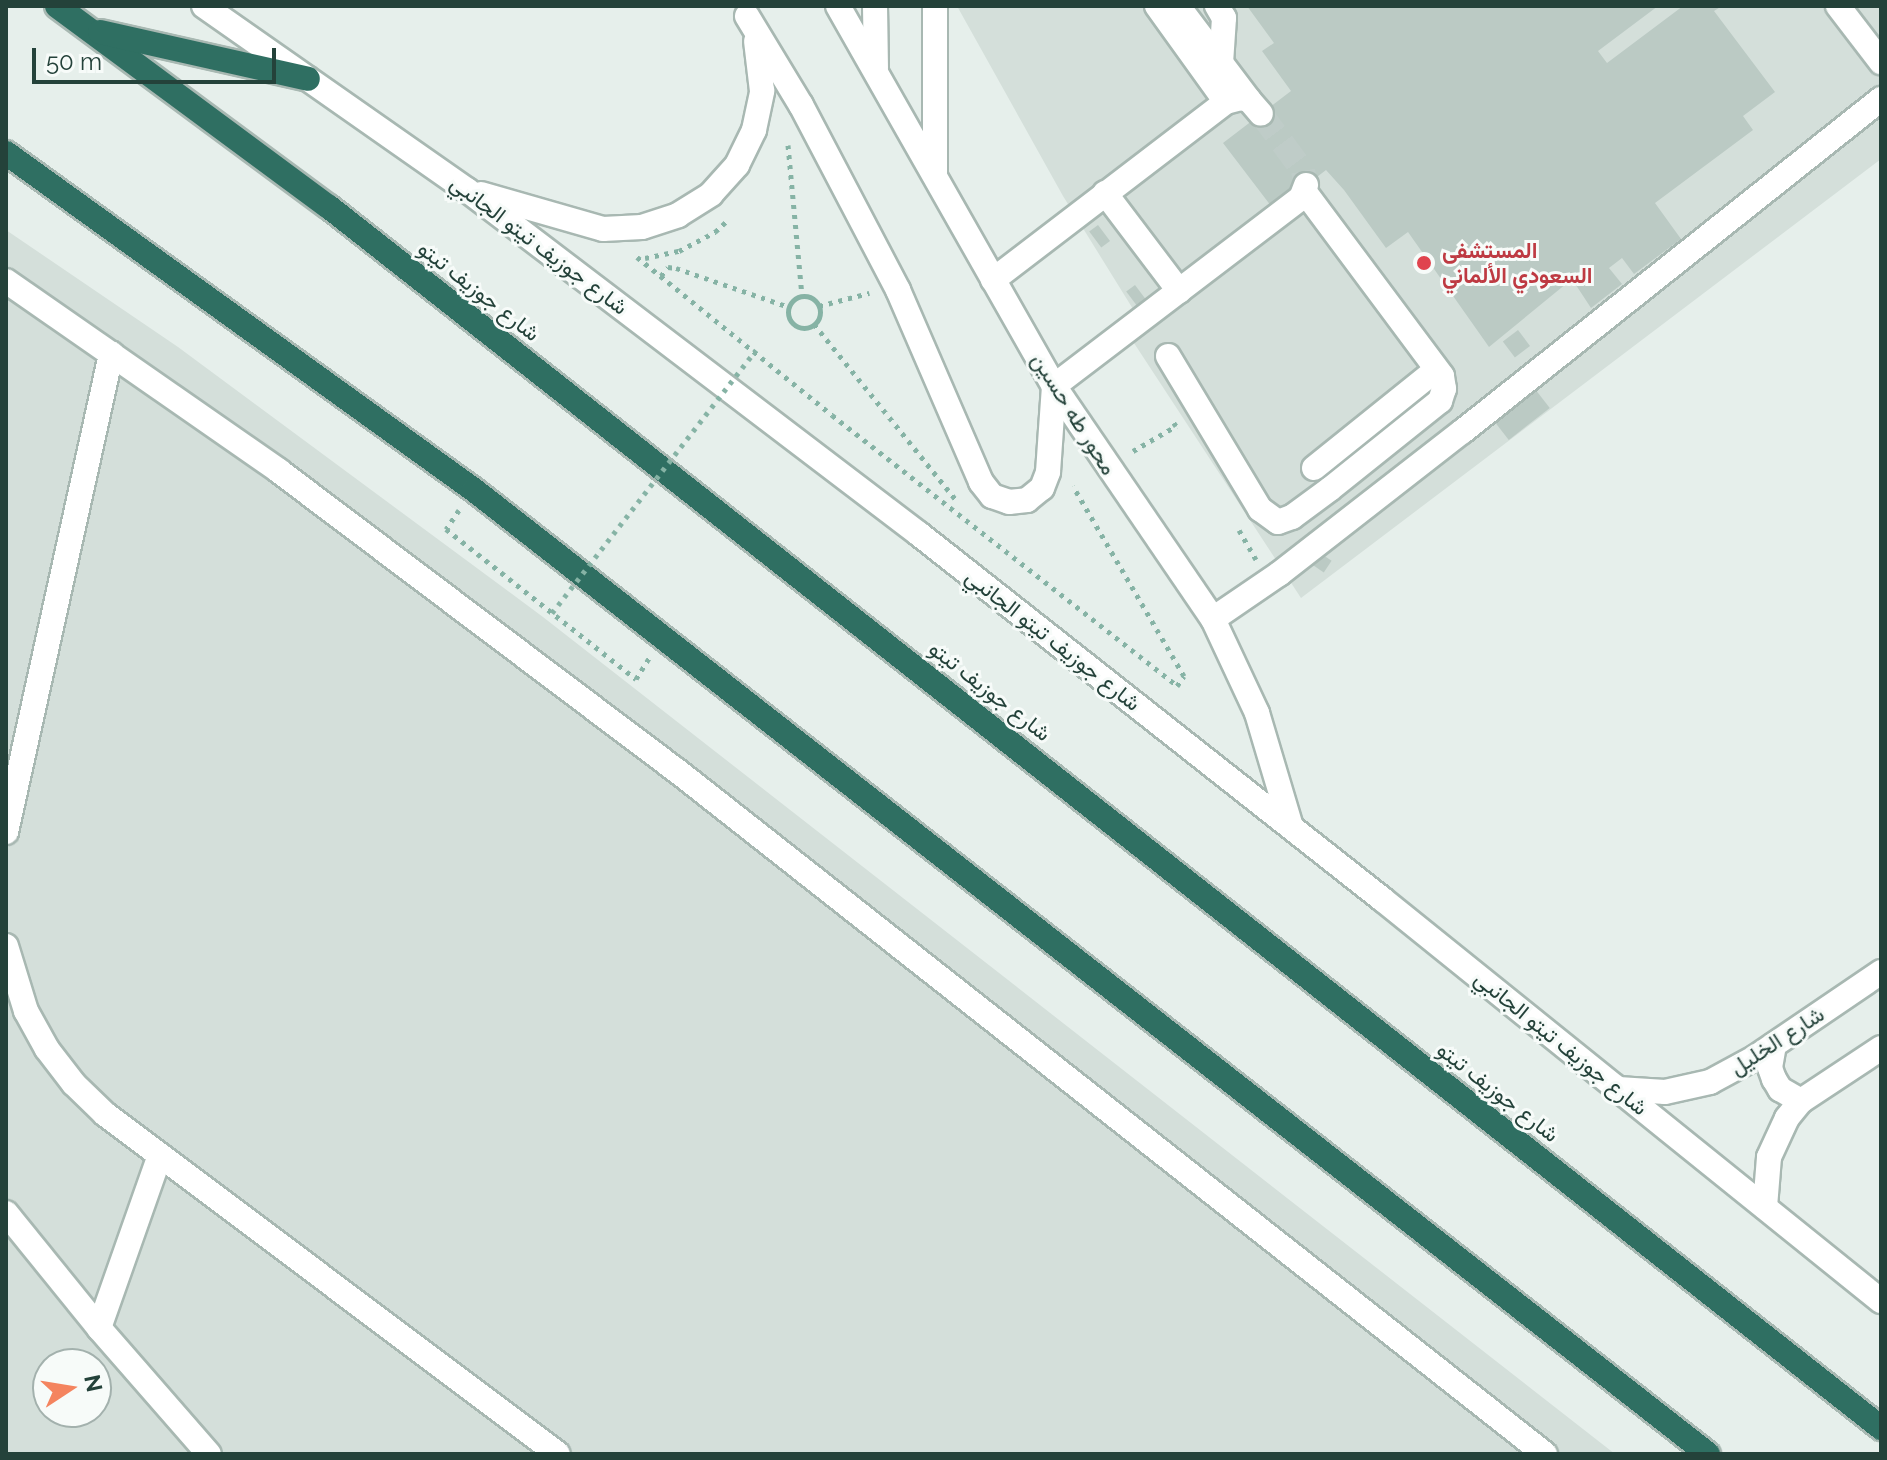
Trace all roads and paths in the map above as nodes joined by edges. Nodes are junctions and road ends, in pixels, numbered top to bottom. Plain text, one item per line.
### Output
1 (57, 6) edge
2 (204, 6) edge
3 (838, 6) edge
4 (875, 6) edge
5 (935, 6) edge
6 (1157, 6) edge
7 (1178, 6) edge
8 (1217, 6) edge
9 (1838, 6) edge
10 (744, 11) edge
11 (92, 31) junction
12 (1881, 62) edge
13 (1221, 63) junction
14 (877, 74) junction
15 (308, 79) junction
16 (1881, 99) edge
17 (1245, 105) junction
18 (787, 132) dead end
19 (6, 153) edge
20 (935, 178) junction
21 (467, 190) junction
22 (1105, 193) junction
23 (730, 218) dead end
24 (633, 253) dead end
25 (640, 259) junction
26 (661, 276) junction
27 (993, 280) junction
28 (6, 281) edge
29 (877, 291) dead end
30 (1179, 291) junction
31 (802, 295) junction
32 (819, 306) junction
33 (789, 307) junction
34 (814, 324) junction
35 (756, 350) junction
36 (111, 353) junction
37 (1168, 356) dead end
38 (1436, 370) junction
39 (1054, 386) junction
40 (1440, 401) junction
41 (1463, 431) junction
42 (1314, 468) dead end
43 (956, 485) dead end
44 (1072, 485) dead end
45 (446, 529) dead end
46 (552, 613) junction
47 (1213, 619) junction
48 (636, 679) dead end
49 (1291, 827) junction
50 (6, 832) edge
51 (6, 946) edge
52 (1881, 972) edge
53 (1774, 1045) junction
54 (1881, 1048) edge
55 (1618, 1089) junction
56 (1801, 1101) junction
57 (160, 1155) junction
58 (1765, 1207) junction
59 (6, 1213) edge
60 (1881, 1301) edge
61 (99, 1328) junction
62 (1881, 1428) edge
63 (209, 1454) edge
64 (558, 1454) edge
65 (1545, 1454) edge
66 (1708, 1454) edge

1 - 11 highway, شارع جوزيف تيتو
2 - 15 street, شارع جوزيف تيتو الجانبي
3 - 14 street, محور طه حسين
4 - 14 street
5 - 20 street
6 - 17 street
7 - 13 street
8 - 13 street
9 - 12 street
10 - 21 street
10 - 39 street
11 - 15 highway
11 - 62 highway, شارع جوزيف تيتو
13 - 17 street
14 - 20 street, محور طه حسين
15 - 21 street, شارع جوزيف تيتو الجانبي
16 - 41 street
17 - 22 street
18 - 31 path
19 - 66 highway
20 - 27 street, محور طه حسين
21 - 49 street, شارع جوزيف تيتو الجانبي
22 - 27 street
22 - 30 street
23 - 25 path
24 - 25 path
25 - 26 path
26 - 33 path
26 - 35 path
27 - 39 street, محور طه حسين
28 - 36 street
29 - 32 path
30 - 38 street
30 - 39 street
31 - 32 path
31 - 33 path
32 - 34 path
33 - 34 path
34 - 43 path
35 - 44 path
35 - 46 path, bridge
36 - 50 street
36 - 65 street
37 - 40 street
38 - 40 street
38 - 42 street
39 - 47 street, محور طه حسين
40 - 41 street
41 - 47 street
45 - 46 path
46 - 48 path
47 - 49 street, محور طه حسين
49 - 55 street, شارع جوزيف تيتو الجانبي
51 - 57 street
52 - 53 street, شارع الخليل
53 - 55 street, شارع الخليل
53 - 56 street
54 - 56 street
55 - 58 street, شارع جوزيف تيتو الجانبي
56 - 58 street
57 - 61 street
57 - 64 street
58 - 60 street, شارع جوزيف تيتو الجانبي
59 - 61 street
61 - 63 street

